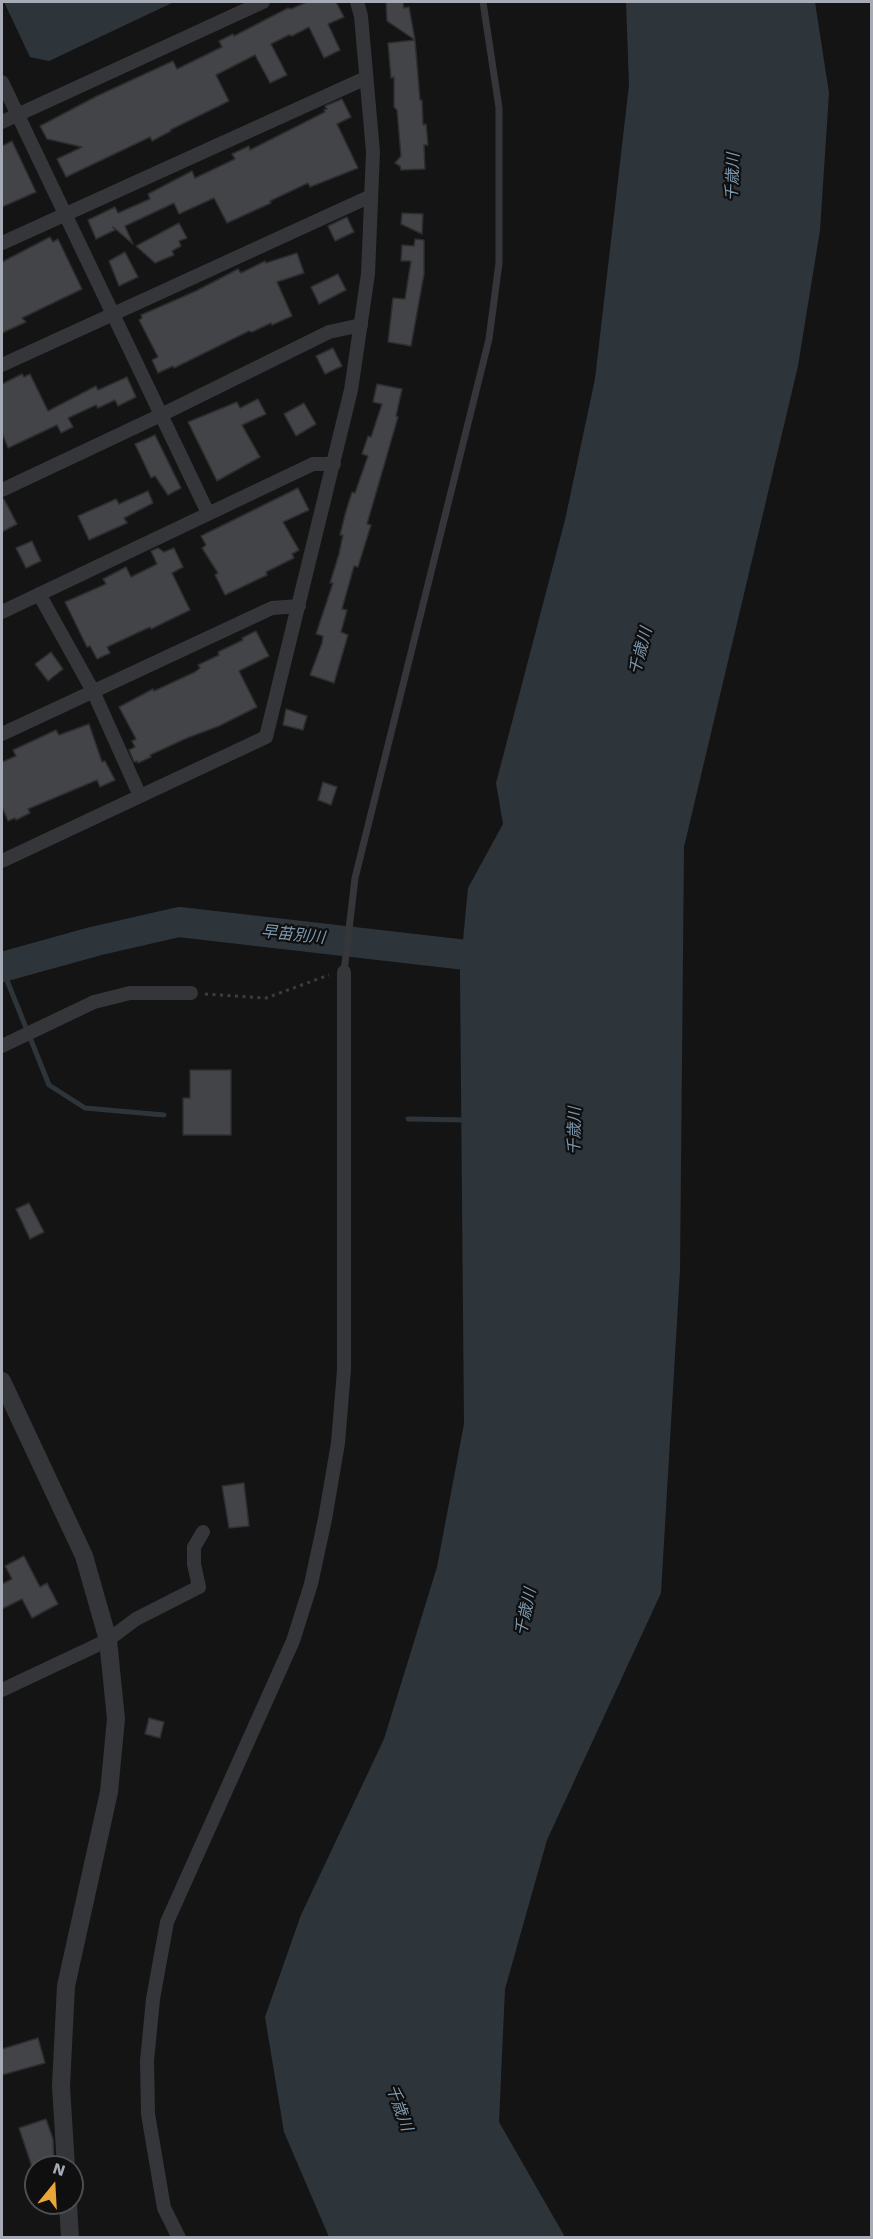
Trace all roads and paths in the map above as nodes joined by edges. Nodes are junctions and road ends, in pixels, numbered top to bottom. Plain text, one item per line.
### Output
1 (263, 2) edge
2 (357, 2) edge
3 (483, 2) edge
4 (366, 78) junction
5 (2, 82) edge
6 (18, 115) junction
7 (2, 122) edge
8 (371, 196) junction
9 (64, 213) junction
10 (2, 243) edge
11 (112, 314) junction
12 (361, 325) junction
13 (2, 365) edge
14 (161, 415) junction
15 (334, 464) junction
16 (2, 490) edge
17 (208, 513) junction
18 (39, 594) junction
19 (299, 606) junction
20 (2, 612) edge
21 (93, 691) junction
22 (2, 734) edge
23 (140, 796) junction
24 (2, 861) edge
25 (344, 972) junction
26 (191, 993) joint
27 (2, 1046) edge
28 (2, 1381) edge
29 (203, 1532) dead end
30 (108, 1640) junction
31 (2, 1690) edge
32 (65, 2155) edge
33 (69, 2215) edge
34 (70, 2238) edge
35 (179, 2238) edge

1 - 6 street
2 - 4 street
3 - 25 lane
4 - 8 street
4 - 9 street
5 - 6 street
6 - 7 street
6 - 9 street
8 - 11 street
8 - 12 street
9 - 10 street
9 - 11 street
11 - 13 street
11 - 14 street
12 - 14 street
12 - 15 street
14 - 16 street
14 - 17 street
15 - 17 street
15 - 19 street
17 - 18 street
18 - 20 street
18 - 21 street
19 - 21 street
19 - 23 street
21 - 22 street
21 - 23 street
23 - 24 street
25 - 26 path
25 - 35 street
26 - 27 street
28 - 30 street
29 - 30 street
30 - 31 street
30 - 32 street
33 - 34 street

